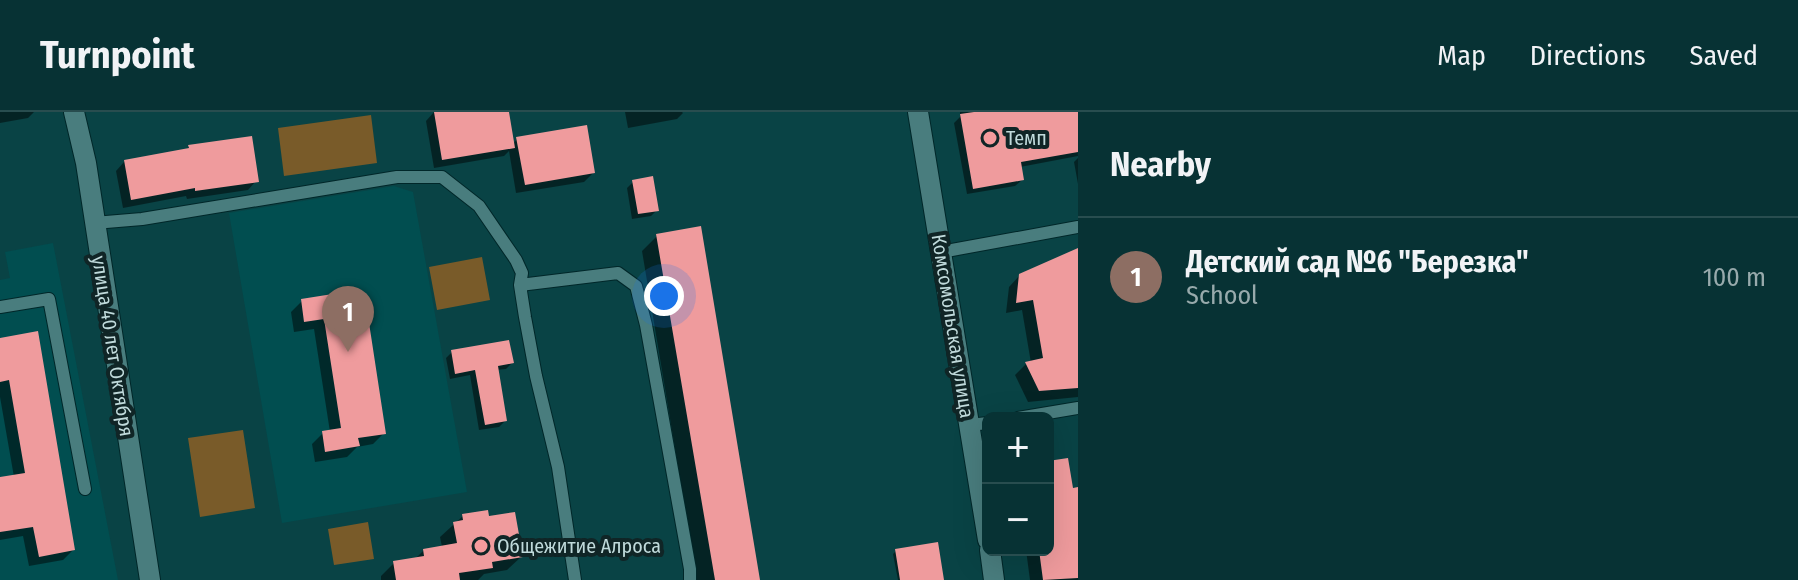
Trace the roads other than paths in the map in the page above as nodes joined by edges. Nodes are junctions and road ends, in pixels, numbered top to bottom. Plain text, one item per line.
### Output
1 (74, 112) edge
2 (918, 112) edge
3 (94, 223) junction
4 (1078, 227) edge
5 (941, 252) junction
6 (520, 285) junction
7 (0, 307) edge
8 (1078, 408) edge
9 (1054, 412) edge
10 (979, 424) edge
11 (984, 484) edge
12 (85, 489) dead end
13 (991, 556) edge
14 (150, 580) edge
15 (575, 580) edge
16 (690, 580) edge
17 (994, 580) edge

1 - 3 street, улица 40 лет Октября
2 - 5 street, Комсомольская улица
3 - 6 lane
3 - 14 street, улица 40 лет Октября
4 - 5 lane
5 - 10 street, Комсомольская улица
6 - 15 lane
6 - 16 lane
7 - 12 lane
8 - 9 lane
10 - 11 street, Комсомольская улица
13 - 17 street

